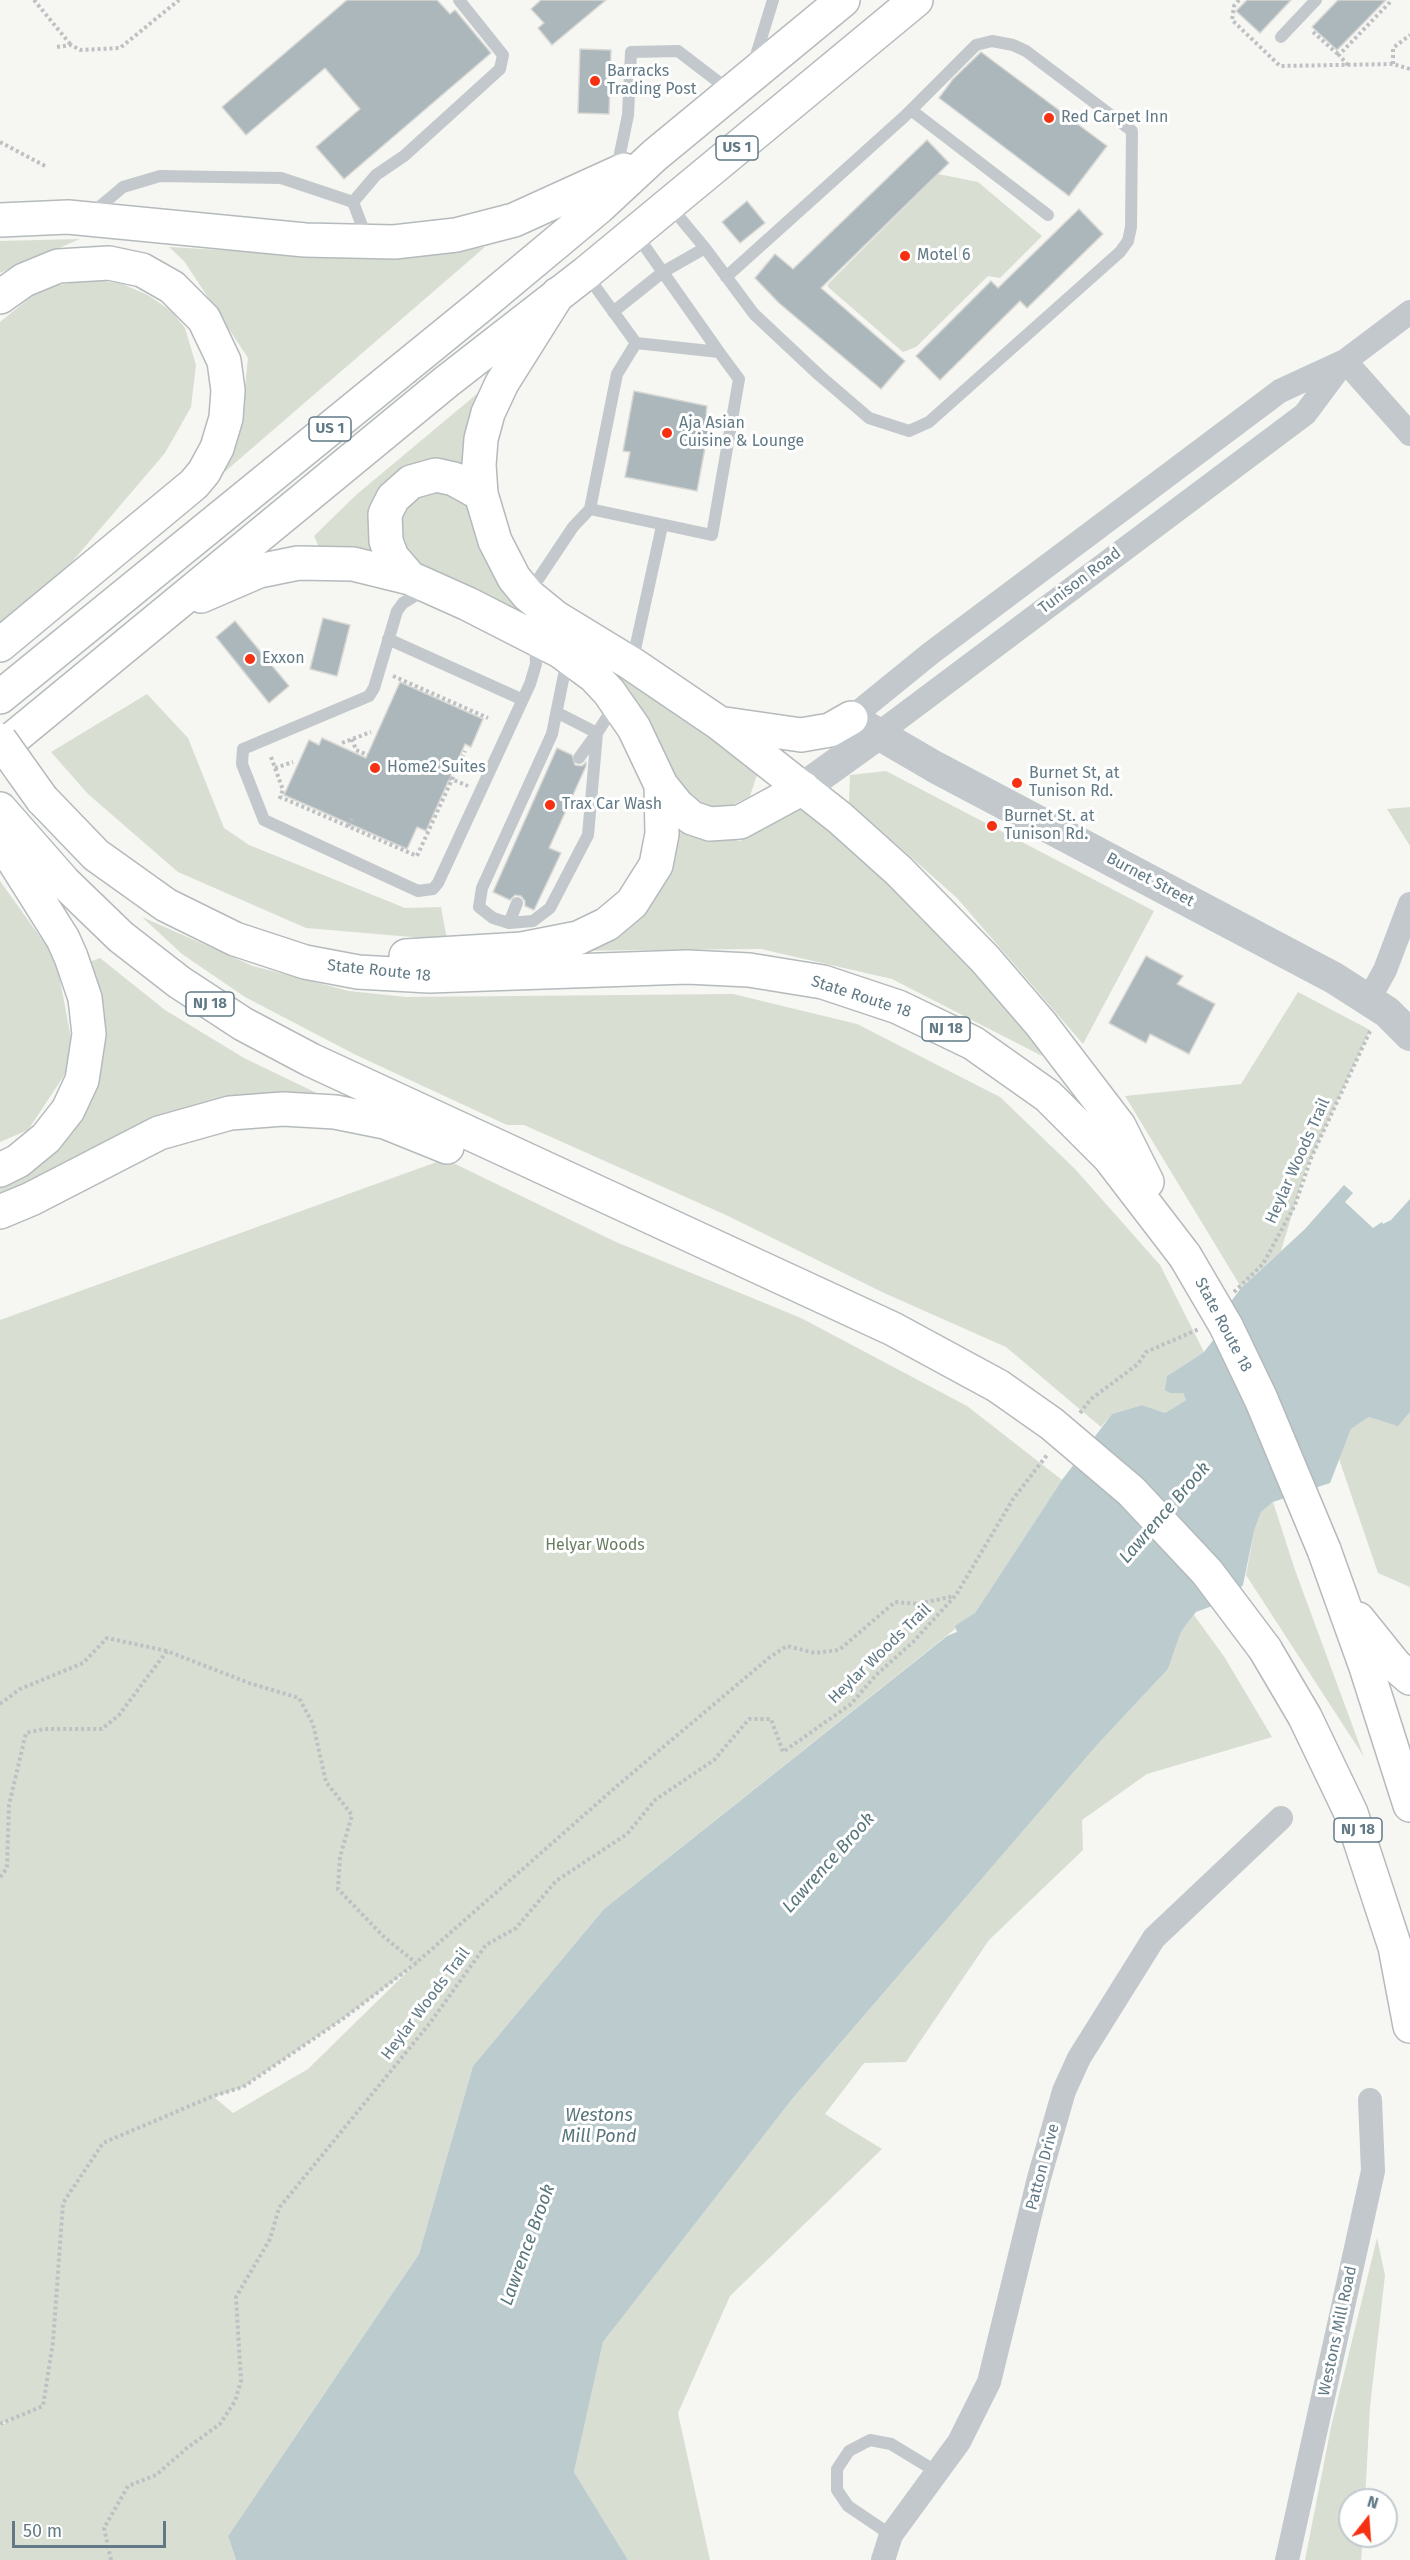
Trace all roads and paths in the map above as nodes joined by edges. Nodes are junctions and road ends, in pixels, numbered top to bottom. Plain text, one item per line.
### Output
1 (34, 0) edge
2 (179, 0) edge
3 (459, 0) edge
4 (773, 0) edge
5 (843, 0) edge
6 (916, 0) edge
7 (1239, 0) edge
8 (1316, 0) edge
9 (1392, 0) edge
10 (1313, 32) dead end
11 (1410, 35) edge
12 (1281, 37) dead end
13 (71, 45) junction
14 (57, 47) dead end
15 (1339, 55) junction
16 (1393, 64) junction
17 (1348, 65) junction
18 (1410, 69) edge
19 (741, 85) junction
20 (911, 110) junction
21 (0, 142) edge
22 (655, 155) junction
23 (47, 167) dead end
24 (616, 174) junction
25 (0, 200) edge
26 (353, 202) junction
27 (669, 204) junction
28 (1048, 215) dead end
29 (76, 218) junction
30 (0, 220) edge
31 (635, 233) junction
32 (368, 243) junction
33 (705, 248) junction
34 (663, 272) junction
35 (586, 273) junction
36 (726, 277) junction
37 (558, 294) junction
38 (0, 297) edge
39 (613, 312) junction
40 (1410, 312) edge
41 (636, 343) junction
42 (719, 352) junction
43 (1345, 361) junction
44 (1410, 434) edge
45 (481, 494) junction
46 (590, 509) junction
47 (662, 526) junction
48 (1052, 562) junction
49 (419, 582) junction
50 (1072, 588) junction
51 (528, 595) junction
52 (166, 611) junction
53 (535, 638) junction
54 (388, 639) junction
55 (0, 645) edge
56 (568, 656) junction
57 (632, 664) junction
58 (392, 676) dead end
59 (0, 697) edge
60 (521, 699) junction
61 (617, 703) junction
62 (558, 714) junction
63 (488, 718) dead end
64 (719, 723) junction
65 (864, 726) junction
66 (371, 732) dead end
67 (13, 733) edge
68 (597, 733) junction
69 (352, 739) junction
70 (342, 743) dead end
71 (0, 749) edge
72 (465, 751) dead end
73 (368, 755) dead end
74 (0, 756) edge
75 (271, 757) dead end
76 (579, 758) dead end
77 (293, 762) dead end
78 (275, 768) junction
79 (661, 785) junction
80 (803, 788) junction
81 (0, 809) edge
82 (0, 818) edge
83 (352, 819) dead end
84 (348, 826) junction
85 (517, 903) dead end
86 (1410, 904) edge
87 (508, 923) junction
88 (305, 962) junction
89 (1378, 1006) junction
90 (1410, 1035) edge
91 (541, 1166) junction
92 (0, 1170) edge
93 (0, 1212) edge
94 (1185, 1256) junction
95 (1228, 1299) dead end
96 (1207, 1325) dead end
97 (1077, 1418) dead end
98 (1048, 1454) dead end
99 (956, 1595) junction
100 (1342, 1599) junction
101 (167, 1651) junction
102 (1410, 1678) edge
103 (0, 1704) edge
104 (1410, 1805) edge
105 (1281, 1818) dead end
106 (0, 1877) edge
107 (416, 1964) junction
108 (1410, 2026) edge
109 (1370, 2100) dead end
110 (0, 2424) edge
111 (937, 2472) junction
112 (891, 2535) junction
113 (111, 2560) edge
114 (883, 2560) edge
115 (1287, 2560) edge

1 - 13 path
2 - 13 path
3 - 26 lane
4 - 19 lane
5 - 19 highway, US 1
6 - 27 highway, US 1
7 - 17 path
8 - 12 lane
9 - 15 path
10 - 15 path
11 - 16 path
13 - 14 path
15 - 17 path
16 - 17 path
16 - 18 path
19 - 22 highway, US 1
19 - 24 lane
20 - 28 lane
20 - 36 lane
20 - 36 lane
21 - 23 path
22 - 24 highway
22 - 59 highway, US 1
24 - 32 highway
25 - 29 highway
26 - 29 lane
26 - 32 lane
27 - 31 highway, US 1
27 - 33 lane
29 - 30 highway
29 - 32 highway
31 - 34 lane
31 - 35 highway, US 1
33 - 34 lane
33 - 36 lane
34 - 39 lane
34 - 42 lane
35 - 37 highway, US 1
35 - 39 lane
37 - 45 highway
37 - 52 highway, US 1
38 - 55 highway
39 - 41 lane
40 - 43 street, Tunison Road
41 - 42 lane
41 - 46 lane
42 - 47 lane
43 - 44 street
43 - 48 street, Tunison Road
43 - 50 street, Tunison Road
45 - 49 highway
45 - 51 highway
46 - 47 lane
46 - 51 lane
47 - 57 lane
48 - 50 street
48 - 65 street, Tunison Road
49 - 52 highway
49 - 53 highway
49 - 54 lane
50 - 65 street, Tunison Road
51 - 57 highway
52 - 67 highway, US 1
53 - 56 highway
53 - 60 lane
54 - 60 lane
54 - 60 lane
56 - 61 highway
56 - 62 lane
57 - 64 highway
58 - 63 path
61 - 68 lane
61 - 79 highway
62 - 68 lane
62 - 87 lane
64 - 65 highway
64 - 80 highway
65 - 80 street, Tunison Road
65 - 89 street, Burnet Street
66 - 69 path
67 - 71 highway, US 1
67 - 74 highway
67 - 88 highway, State Route 18 / NJ 18, bridge
68 - 76 lane
68 - 87 lane
69 - 70 path
69 - 73 path
72 - 84 path
75 - 78 path
77 - 78 path
78 - 84 path
79 - 80 highway
79 - 88 highway
80 - 94 highway
81 - 91 highway, NJ 18
82 - 92 highway
83 - 84 path
85 - 87 lane
86 - 89 street
88 - 94 highway, State Route 18 / NJ 18
89 - 90 street, Burnet Street
89 - 95 path, Heylar Woods Trail
91 - 93 highway
91 - 108 highway, NJ 18, bridge
94 - 100 highway, State Route 18 / NJ 18, bridge
96 - 97 path
98 - 99 path, Heylar Woods Trail
99 - 107 path
99 - 113 path, Heylar Woods Trail
100 - 102 highway
100 - 104 highway, State Route 18 / NJ 18
101 - 103 path
101 - 106 path
101 - 107 path
105 - 111 street, Patton Drive
107 - 110 path
109 - 115 street, Westons Mill Road
111 - 112 street, Patton Drive
111 - 112 lane
112 - 114 street, Patton Drive

